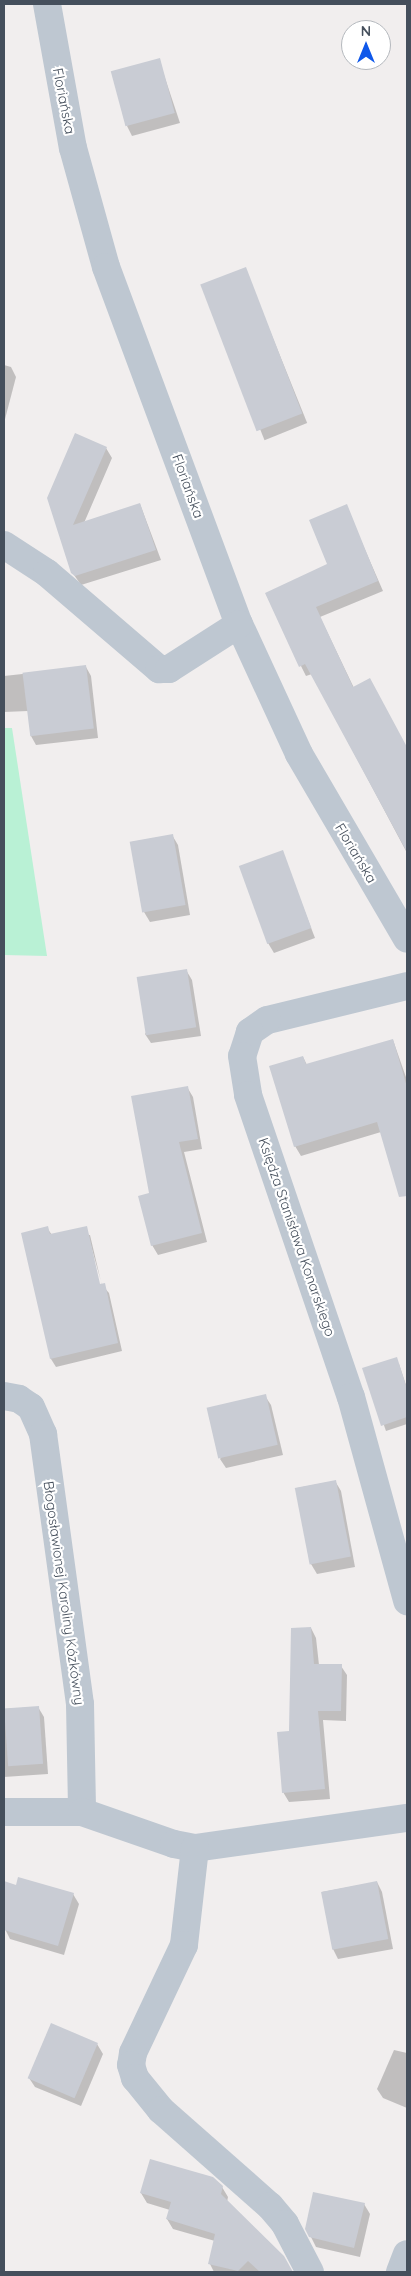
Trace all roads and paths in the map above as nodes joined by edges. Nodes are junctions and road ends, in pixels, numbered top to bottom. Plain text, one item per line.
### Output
1 (47, 4) edge
2 (4, 545) edge
3 (239, 624) junction
4 (407, 939) edge
5 (407, 986) edge
6 (4, 1396) edge
7 (407, 1601) edge
8 (4, 1812) edge
9 (82, 1812) junction
10 (407, 1818) edge
11 (195, 1848) junction
12 (407, 2254) edge
13 (310, 2272) edge
14 (400, 2272) edge

1 - 3 street, Floriańska
2 - 3 street
3 - 4 street, Floriańska
5 - 7 street, Księdza Stanisława Konarskiego
6 - 9 street, Błogosławionej Karoliny Kózkówny
8 - 9 street
9 - 11 street
10 - 11 street
11 - 13 street
12 - 14 street

